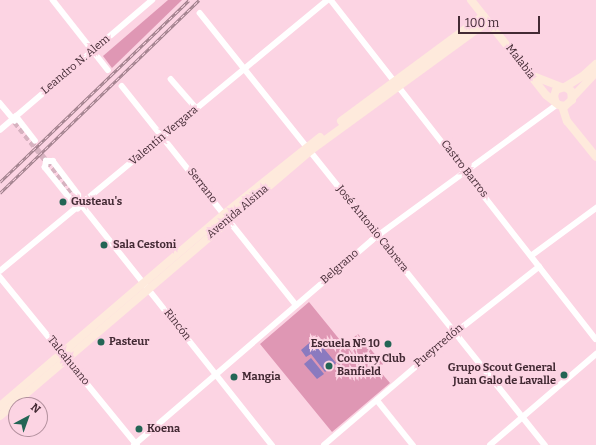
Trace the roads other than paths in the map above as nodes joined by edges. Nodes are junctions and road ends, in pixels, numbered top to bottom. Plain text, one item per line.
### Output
1 (53, 0) edge
2 (152, 0) edge
3 (328, 0) edge
4 (331, 0) edge
5 (471, 0) edge
6 (200, 13) dead end
7 (485, 19) junction
8 (93, 51) junction
9 (596, 64) edge
10 (243, 69) junction
11 (108, 70) dead end
12 (596, 72) edge
13 (530, 75) junction
14 (170, 79) dead end
15 (397, 83) junction
16 (122, 86) dead end
17 (563, 87) junction
18 (572, 98) junction
19 (0, 103) edge
20 (559, 104) junction
21 (196, 108) junction
22 (15, 119) junction
23 (0, 130) edge
24 (163, 136) junction
25 (35, 140) dead end
26 (309, 149) junction
27 (596, 157) edge
28 (466, 172) junction
29 (81, 205) junction
30 (596, 208) edge
31 (227, 217) junction
32 (378, 235) junction
33 (531, 256) junction
34 (539, 267) junction
35 (0, 271) edge
36 (0, 277) edge
37 (146, 286) junction
38 (296, 305) junction
39 (454, 333) junction
40 (596, 339) edge
41 (596, 354) edge
42 (64, 356) junction
43 (216, 374) junction
44 (377, 400) junction
45 (0, 406) edge
46 (0, 416) edge
47 (523, 417) junction
48 (136, 444) edge
49 (272, 445) edge
50 (324, 445) edge
51 (413, 445) edge
52 (490, 445) edge
53 (545, 445) edge

1 - 8 street
2 - 8 street, Leandro N. Alem
3 - 10 street, Valentín Vergara
4 - 15 street, Castro Barros
5 - 7 main road, Malabia
6 - 10 street, José Antonio Cabrera
7 - 13 main road, Malabia
7 - 15 main road, Avenida Alsina
8 - 11 street
8 - 22 street, Leandro N. Alem
9 - 17 main road
10 - 21 street, Valentín Vergara
10 - 26 street, José Antonio Cabrera
12 - 18 main road
13 - 17 main road
13 - 20 main road, Malabia
14 - 21 street
15 - 26 main road, Avenida Alsina
15 - 28 street, Castro Barros
16 - 24 street, Serrano
17 - 18 main road
17 - 20 main road
18 - 20 main road
19 - 22 street
20 - 27 main road, Malabia
20 - 28 street, Belgrano
21 - 24 street, Valentín Vergara
22 - 23 street, Leandro N. Alem
22 - 25 street
24 - 29 street, Valentín Vergara
24 - 31 street, Serrano
26 - 31 main road, Avenida Alsina
26 - 32 street, José Antonio Cabrera
28 - 32 street, Belgrano
28 - 33 street, Castro Barros
29 - 29 street
29 - 35 street, Valentín Vergara
29 - 37 street, Rincón
30 - 33 street
31 - 37 main road, Avenida Alsina
31 - 38 street, Serrano
32 - 38 street, Belgrano
32 - 39 street, José Antonio Cabrera
33 - 34 street, Castro Barros
34 - 39 street, Pueyrredón
34 - 40 street, Castro Barros
36 - 42 street, Talcahuano
37 - 42 main road, Avenida Alsina
37 - 43 street, Rincón
38 - 43 street, Belgrano
39 - 44 street, Pueyrredón
39 - 47 street, José Antonio Cabrera
41 - 47 street
42 - 45 main road, Avenida Alsina
42 - 46 main road, Avenida Alsina
42 - 48 street, Talcahuano
43 - 48 street, Belgrano
43 - 49 street, Rincón
44 - 50 street, Pueyrredón
44 - 51 street
47 - 52 street
47 - 53 street, José Antonio Cabrera

